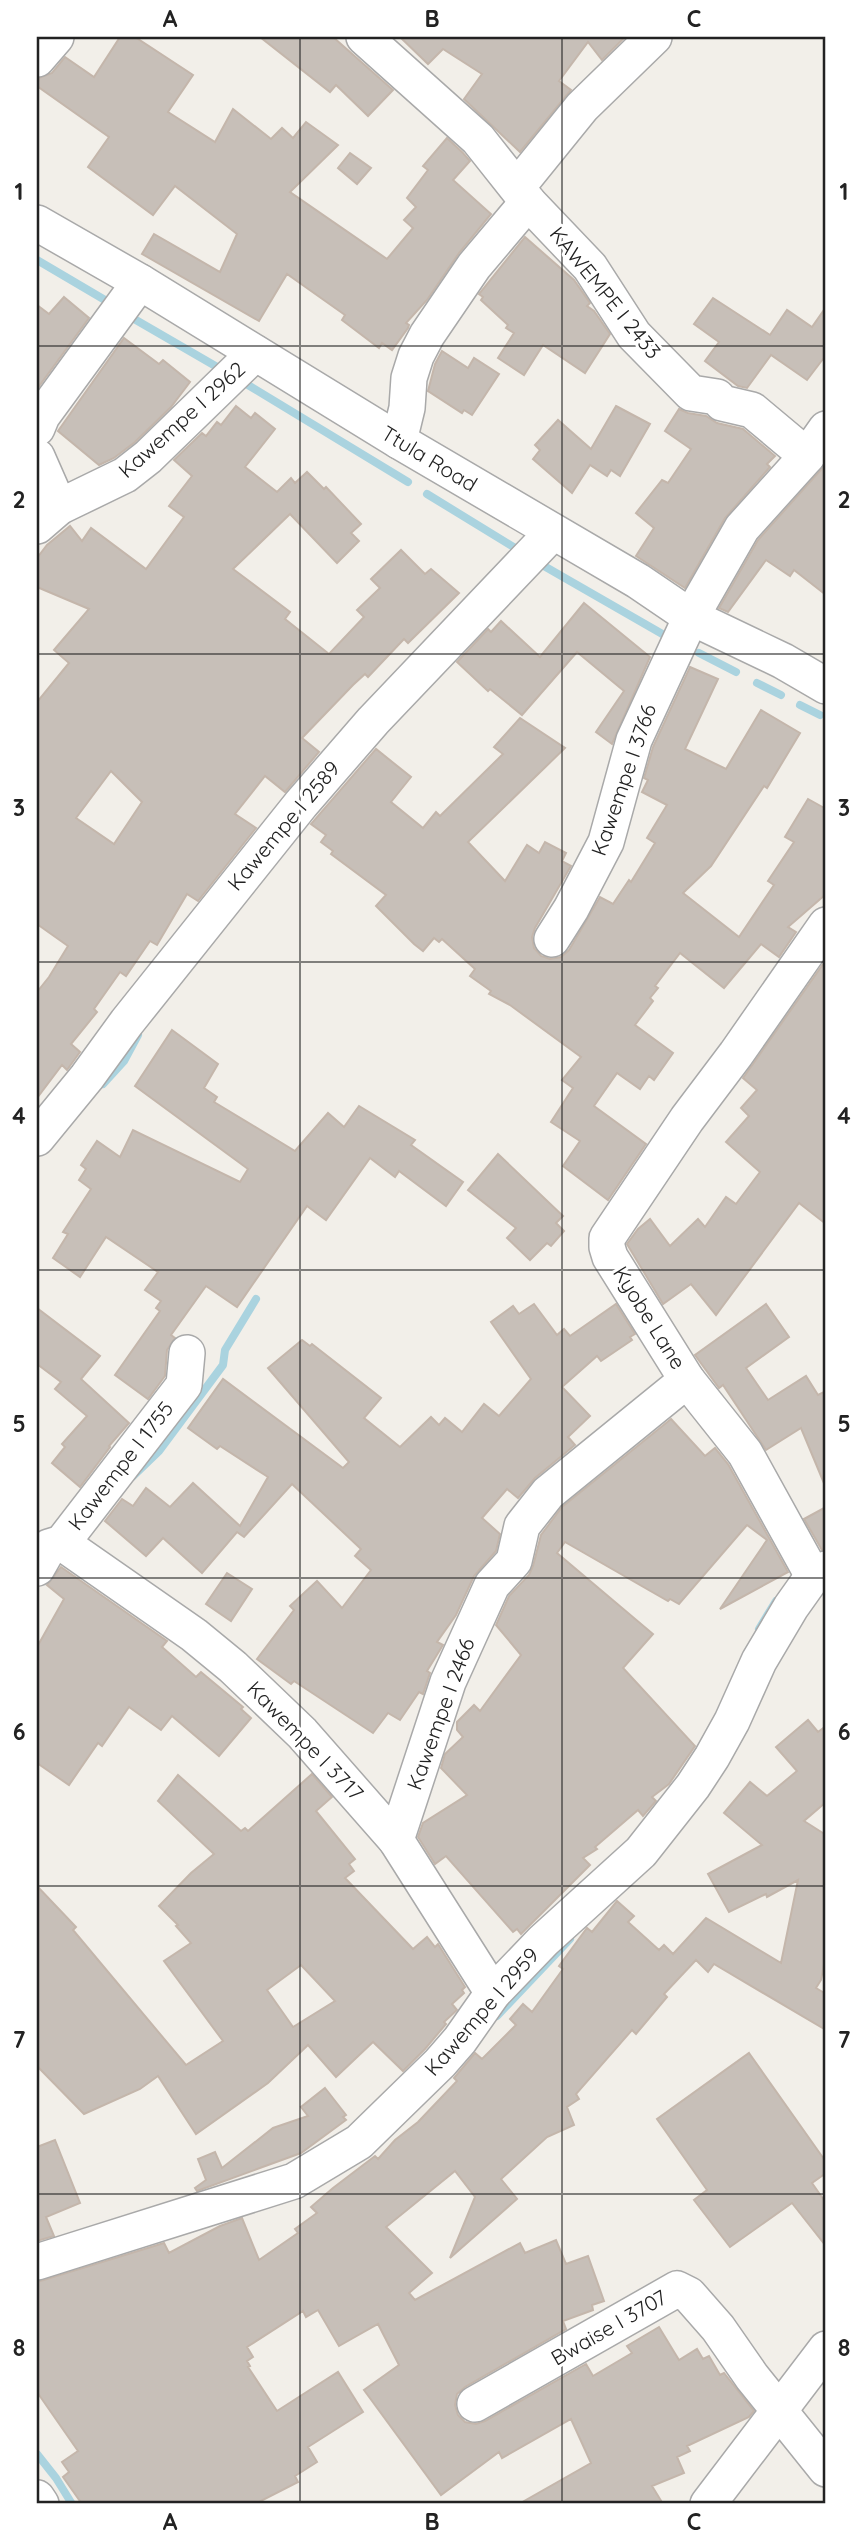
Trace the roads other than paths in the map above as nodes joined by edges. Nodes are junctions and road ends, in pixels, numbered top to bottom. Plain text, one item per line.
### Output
1 (56, 37) edge
2 (364, 37) edge
3 (654, 37) edge
4 (37, 59) edge
5 (523, 194) junction
6 (37, 223) edge
7 (140, 282) junction
8 (255, 354) junction
9 (37, 428) edge
10 (399, 441) junction
11 (817, 442) edge
12 (37, 457) edge
13 (48, 517) edge
14 (552, 533) junction
15 (691, 617) junction
16 (826, 686) edge
17 (826, 925) edge
18 (552, 939) dead end
19 (37, 1138) edge
20 (187, 1353) dead end
21 (687, 1380) junction
22 (46, 1547) edge
23 (820, 1573) edge
24 (396, 1840) junction
25 (493, 1993) junction
26 (37, 2262) edge
27 (826, 2349) edge
28 (475, 2404) dead end
29 (780, 2409) junction
30 (826, 2469) edge
31 (37, 2498) edge
32 (41, 2504) edge
33 (708, 2504) edge

1 - 4 street
2 - 5 street, KAWEMPE I 2433
3 - 5 street
5 - 10 street
5 - 11 street, KAWEMPE I 2433
6 - 7 street, Ttula Road
7 - 8 street, Ttula Road
7 - 9 street
8 - 10 street, Ttula Road
8 - 13 street, Kawempe I 2962
10 - 14 street, Ttula Road
11 - 15 street, Kawempe I 3766
12 - 13 street
14 - 15 street, Ttula Road
14 - 19 street, Kawempe I 2589
15 - 16 street, Ttula Road
15 - 18 street, Kawempe I 3766
17 - 21 street, Kyobe Lane
20 - 22 street, Kawempe I 1755
21 - 23 street, Kyobe Lane
21 - 24 street, Kawempe I 2466
22 - 24 street, Kawempe I 3717
23 - 25 street, Kawempe I 2959
24 - 25 street, Kawempe I 3717
25 - 26 street, Kawempe I 2959
27 - 29 street
28 - 29 street, Bwaise I 3707
29 - 30 street
29 - 33 street
31 - 32 street

